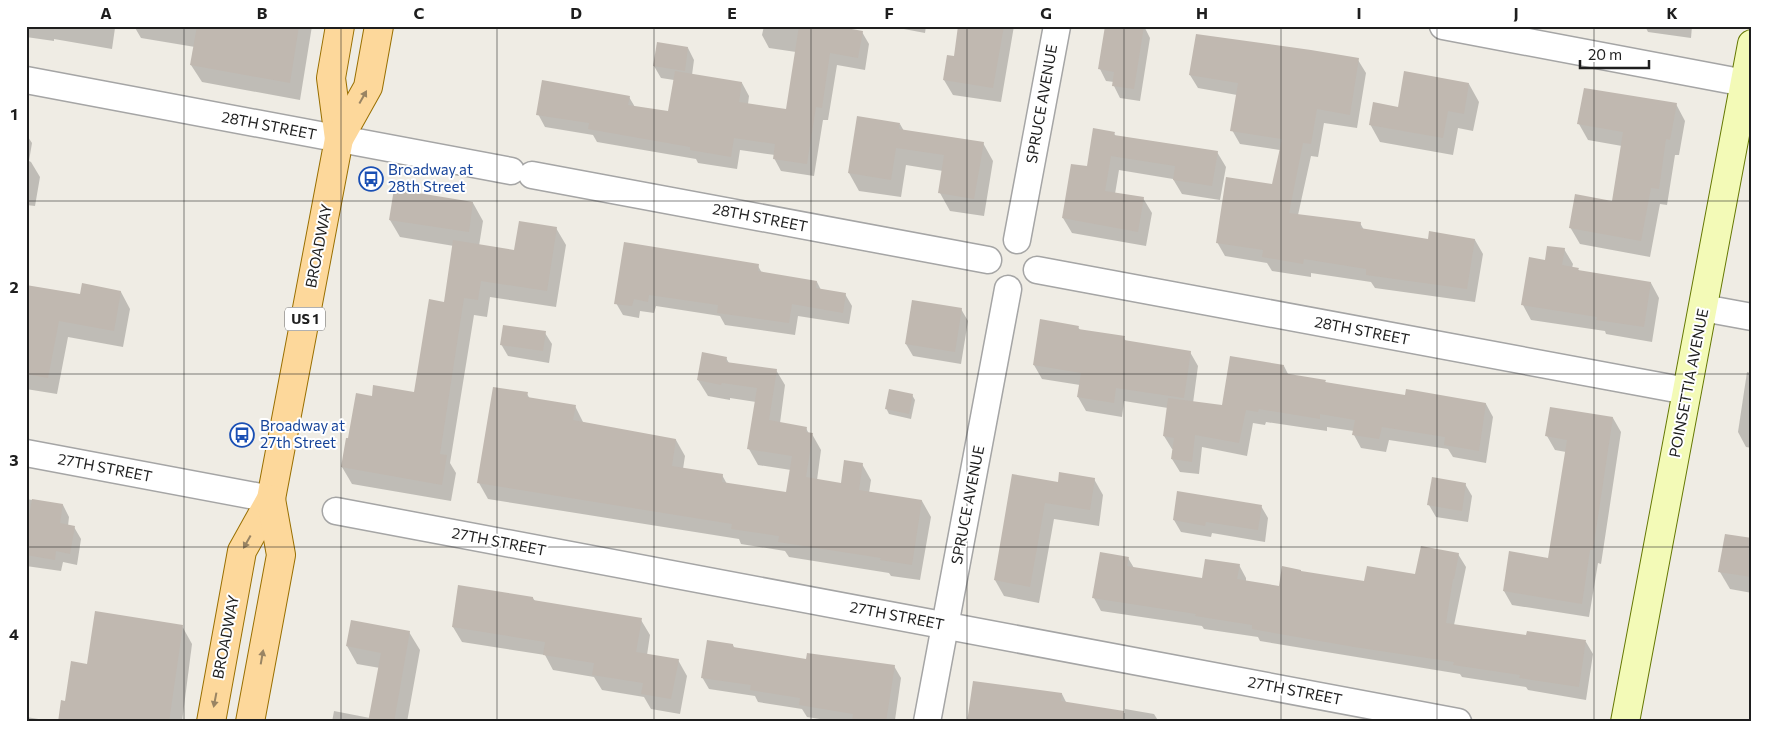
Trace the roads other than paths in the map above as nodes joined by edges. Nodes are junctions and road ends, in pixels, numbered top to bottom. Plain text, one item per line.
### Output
1 (340, 26) edge
2 (379, 26) edge
3 (1057, 26) edge
4 (1443, 26) edge
5 (1752, 44) edge
6 (26, 80) edge
7 (1745, 83) junction
8 (339, 139) junction
9 (1017, 240) junction
10 (988, 260) junction
11 (1037, 270) junction
12 (1008, 289) junction
13 (1703, 308) junction
14 (1752, 317) edge
15 (1687, 391) junction
16 (26, 453) edge
17 (271, 499) junction
18 (336, 511) dead end
19 (945, 625) junction
20 (210, 722) edge
21 (250, 722) edge
22 (927, 722) edge
23 (1458, 722) edge
24 (1625, 722) edge

1 - 8 main road, BROADWAY / US 1
8 -> 2 main road, BROADWAY / US 1
3 - 9 street, SPRUCE AVENUE
4 - 7 street
5 - 7 street, POINSETTIA AVENUE
6 - 8 street, 28TH STREET
7 - 13 street, POINSETTIA AVENUE
8 - 10 street, 28TH STREET
8 - 17 main road, BROADWAY / US 1
9 - 10 street
9 - 11 street
10 - 12 street
11 - 12 street
11 - 15 street, 28TH STREET
12 - 19 street, SPRUCE AVENUE
13 - 14 street
13 - 15 street, POINSETTIA AVENUE
15 - 24 street, POINSETTIA AVENUE
16 - 17 street, 27TH STREET
17 -> 20 main road, BROADWAY / US 1
21 -> 17 main road, BROADWAY / US 1
18 - 19 street, 27TH STREET
19 - 22 street, SPRUCE AVENUE
19 - 23 street, 27TH STREET

